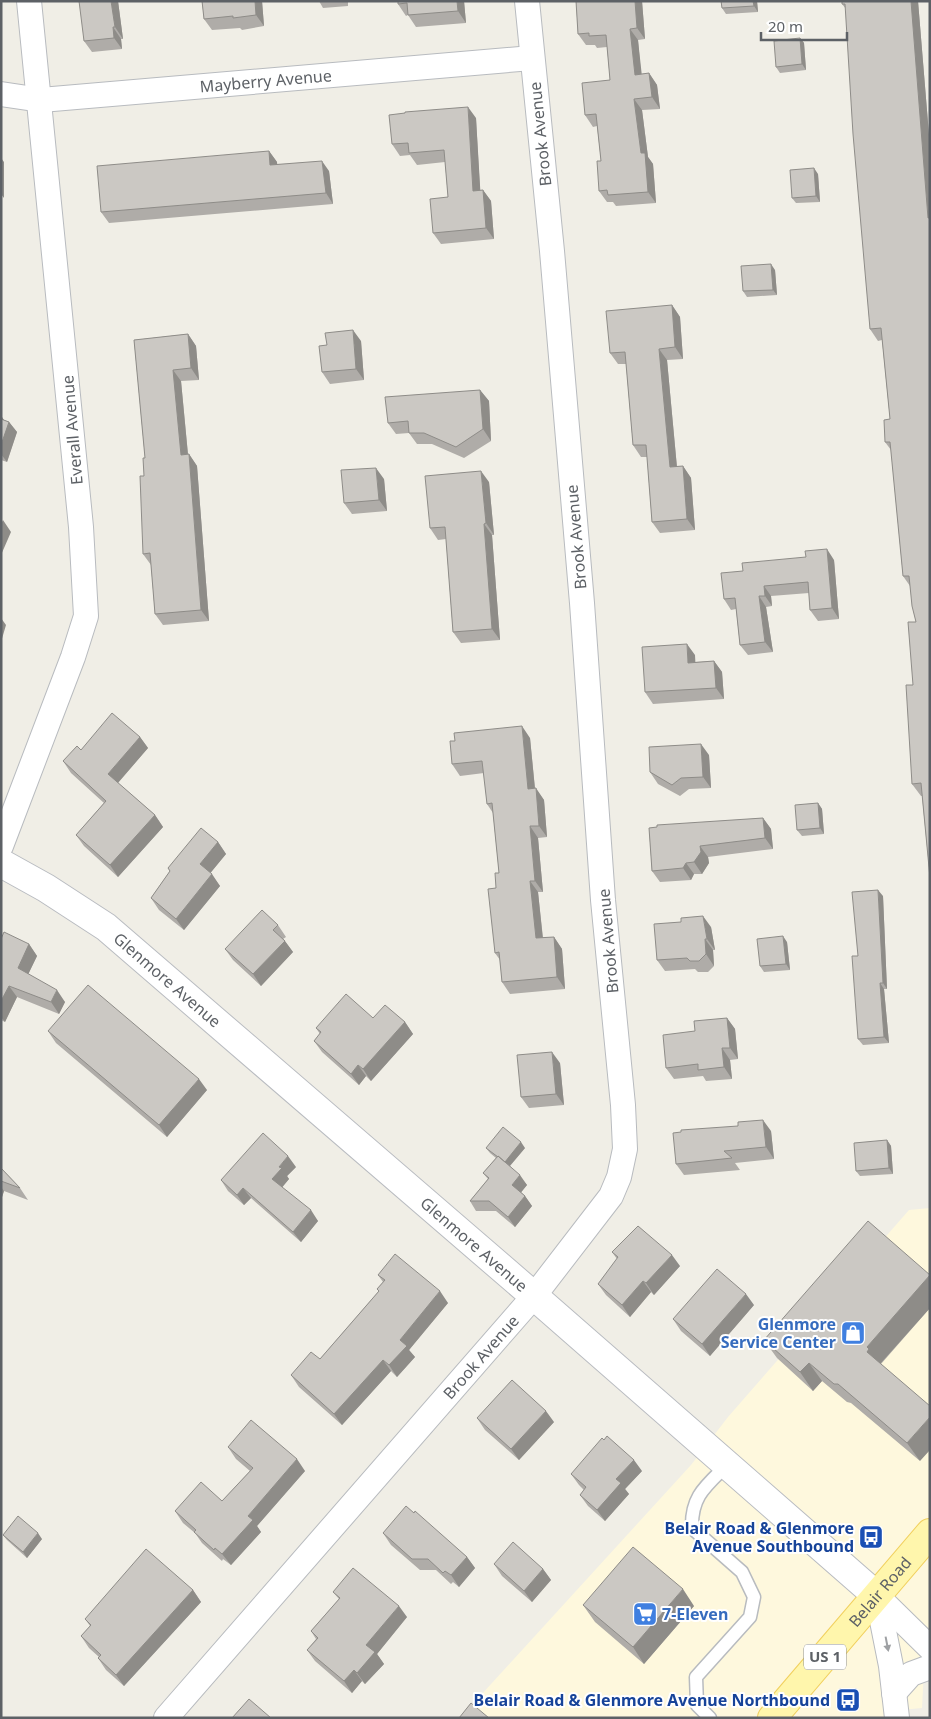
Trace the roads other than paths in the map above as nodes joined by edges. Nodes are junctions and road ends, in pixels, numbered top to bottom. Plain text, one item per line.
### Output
1 (29, 1) edge
2 (527, 1) edge
3 (532, 58) junction
4 (1, 94) edge
5 (40, 100) junction
6 (1, 846) edge
7 (1, 863) edge
8 (534, 1296) junction
9 (727, 1465) junction
10 (930, 1533) edge
11 (877, 1596) junction
12 (930, 1648) edge
13 (930, 1667) edge
14 (894, 1693) junction
15 (166, 1718) edge
16 (710, 1718) edge
17 (772, 1718) edge
18 (897, 1718) edge

1 - 5 street, Everall Avenue
2 - 3 street, Brook Avenue
3 - 5 street, Mayberry Avenue
3 - 8 street, Brook Avenue
4 - 5 street, Mayberry Avenue
5 - 6 street, Everall Avenue
7 - 8 street, Glenmore Avenue
8 - 9 street, Glenmore Avenue
8 - 15 street, Brook Avenue
9 - 11 street, Glenmore Avenue
9 - 16 lane
10 - 11 main road, Belair Road / US 1
11 - 12 street, Glenmore Avenue
11 -> 14 street
11 - 17 main road, Belair Road / US 1
13 - 14 street
14 - 18 street

